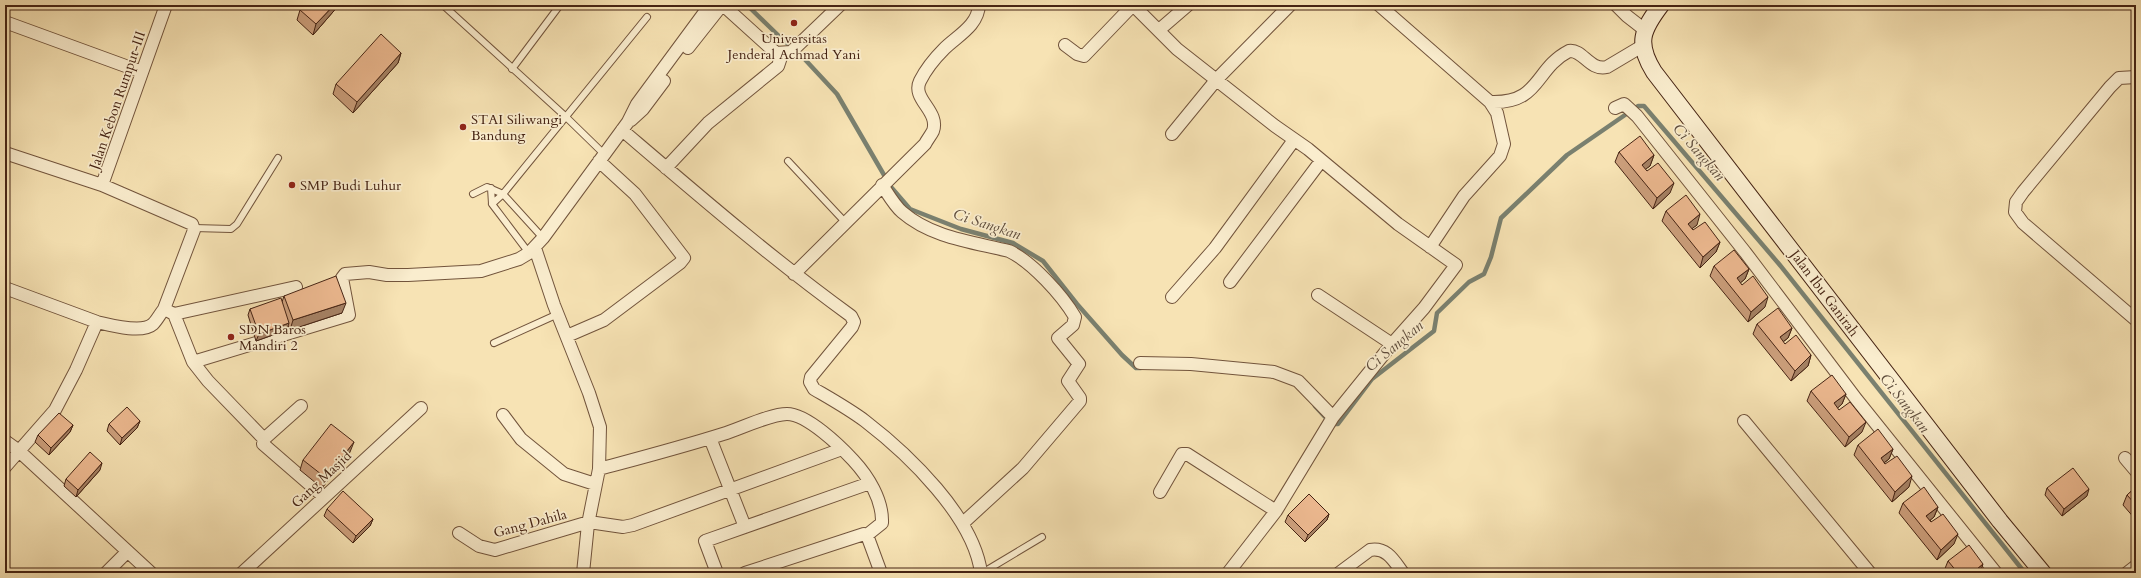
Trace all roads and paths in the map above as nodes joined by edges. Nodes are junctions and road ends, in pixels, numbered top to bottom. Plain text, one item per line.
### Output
1 (166, 5) edge
2 (443, 5) edge
3 (560, 5) edge
4 (710, 5) edge
5 (722, 5) edge
6 (840, 5) edge
7 (979, 5) edge
8 (1133, 5) edge
9 (1188, 5) edge
10 (1290, 5) edge
11 (1380, 5) edge
12 (1616, 5) edge
13 (1661, 5) edge
14 (646, 17) dead end
15 (5, 22) edge
16 (1159, 30) junction
17 (1644, 37) junction
18 (1065, 45) dead end
19 (790, 51) junction
20 (677, 57) junction
21 (512, 69) junction
22 (142, 72) junction
23 (2136, 77) edge
24 (1217, 79) junction
25 (1490, 102) junction
26 (1621, 107) dead end
27 (565, 116) junction
28 (625, 126) junction
29 (1172, 134) dead end
30 (1294, 140) junction
31 (5, 153) edge
32 (278, 158) dead end
33 (601, 158) junction
34 (788, 161) dead end
35 (1321, 161) junction
36 (666, 168) junction
37 (885, 181) junction
38 (102, 185) junction
39 (491, 188) junction
40 (473, 194) dead end
41 (503, 194) junction
42 (492, 204) junction
43 (845, 222) junction
44 (194, 228) junction
45 (543, 238) junction
46 (1430, 247) junction
47 (532, 250) junction
48 (794, 274) junction
49 (1230, 282) dead end
50 (296, 287) dead end
51 (5, 288) edge
52 (1318, 295) dead end
53 (1172, 297) dead end
54 (169, 312) junction
55 (558, 314) junction
56 (2136, 320) edge
57 (97, 322) junction
58 (567, 336) junction
59 (494, 343) dead end
60 (1392, 344) junction
61 (194, 362) junction
62 (1140, 363) dead end
63 (301, 406) dead end
64 (421, 408) dead end
65 (503, 415) dead end
66 (1333, 417) junction
67 (1744, 420) dead end
68 (710, 438) junction
69 (264, 439) junction
70 (5, 441) edge
71 (842, 449) junction
72 (19, 451) junction
73 (2125, 458) dead end
74 (5, 467) edge
75 (599, 469) junction
76 (2136, 471) edge
77 (870, 483) junction
78 (595, 484) junction
79 (730, 490) junction
80 (1160, 492) dead end
81 (323, 496) junction
82 (1276, 511) junction
83 (589, 522) junction
84 (963, 523) junction
85 (745, 527) junction
86 (459, 533) dead end
87 (867, 535) junction
88 (1042, 537) dead end
89 (127, 552) junction
90 (2136, 566) edge
91 (106, 573) edge
92 (151, 573) edge
93 (242, 573) edge
94 (583, 573) edge
95 (717, 573) edge
96 (745, 573) edge
97 (881, 573) edge
98 (981, 573) edge
99 (1228, 573) edge
100 (1339, 573) edge
101 (1403, 573) edge
102 (1870, 573) edge
103 (1996, 573) edge
104 (2044, 573) edge
105 (2127, 573) edge

1 - 22 street, Jalan Kebon Rumput-III
2 - 21 lane
3 - 21 lane
4 - 20 street
5 - 19 street
5 - 20 street
6 - 19 street
7 - 37 street
8 - 16 street
8 - 18 street
9 - 16 street
10 - 24 street
11 - 25 street
12 - 17 street
13 - 17 main road
14 - 27 lane
15 - 22 street
16 - 24 street
17 - 25 street
17 - 104 main road, Jalan Ibu Ganirah
19 - 36 street
20 - 28 street
21 - 27 lane
22 - 38 street, Jalan Kebon Rumput-III
23 - 56 street
24 - 29 street
24 - 30 street
25 - 46 street
26 - 103 street
27 - 33 lane
27 - 41 lane
28 - 33 street
28 - 36 street
30 - 35 street
30 - 53 street
31 - 38 street
32 - 44 lane
33 - 45 street
33 - 58 street
34 - 43 lane
35 - 46 street
35 - 49 street
36 - 48 street
37 - 43 street
37 - 84 street
38 - 44 street, Jalan Kebon Rumput-III
39 - 40 lane
39 - 41 lane
39 - 42 lane
41 - 42 lane
41 - 45 lane
42 - 47 lane
43 - 48 street
44 - 54 street
45 - 47 street
46 - 60 street
47 - 55 street
47 - 61 street
48 - 84 street
50 - 54 street
51 - 57 street
52 - 60 street
54 - 57 street
54 - 61 street
55 - 58 street
55 - 59 lane
57 - 72 street
58 - 75 street
60 - 66 street
61 - 69 street
62 - 66 street
63 - 69 street
64 - 81 street, Gang Masjid
65 - 78 street
66 - 82 street
67 - 102 street
68 - 71 street
68 - 75 street
68 - 79 street
69 - 81 street
70 - 72 street
71 - 77 street
71 - 79 street
72 - 74 street
72 - 89 street
73 - 76 street
75 - 78 street
77 - 85 street
77 - 87 street
78 - 83 street
79 - 83 street
79 - 85 street
80 - 82 street
81 - 93 street, Gang Masjid
82 - 99 street
83 - 86 street, Gang Dahila
83 - 94 street
84 - 98 street
85 - 95 street
87 - 96 street
87 - 97 street
88 - 98 lane
89 - 91 street
89 - 92 street
90 - 105 street
100 - 101 street

